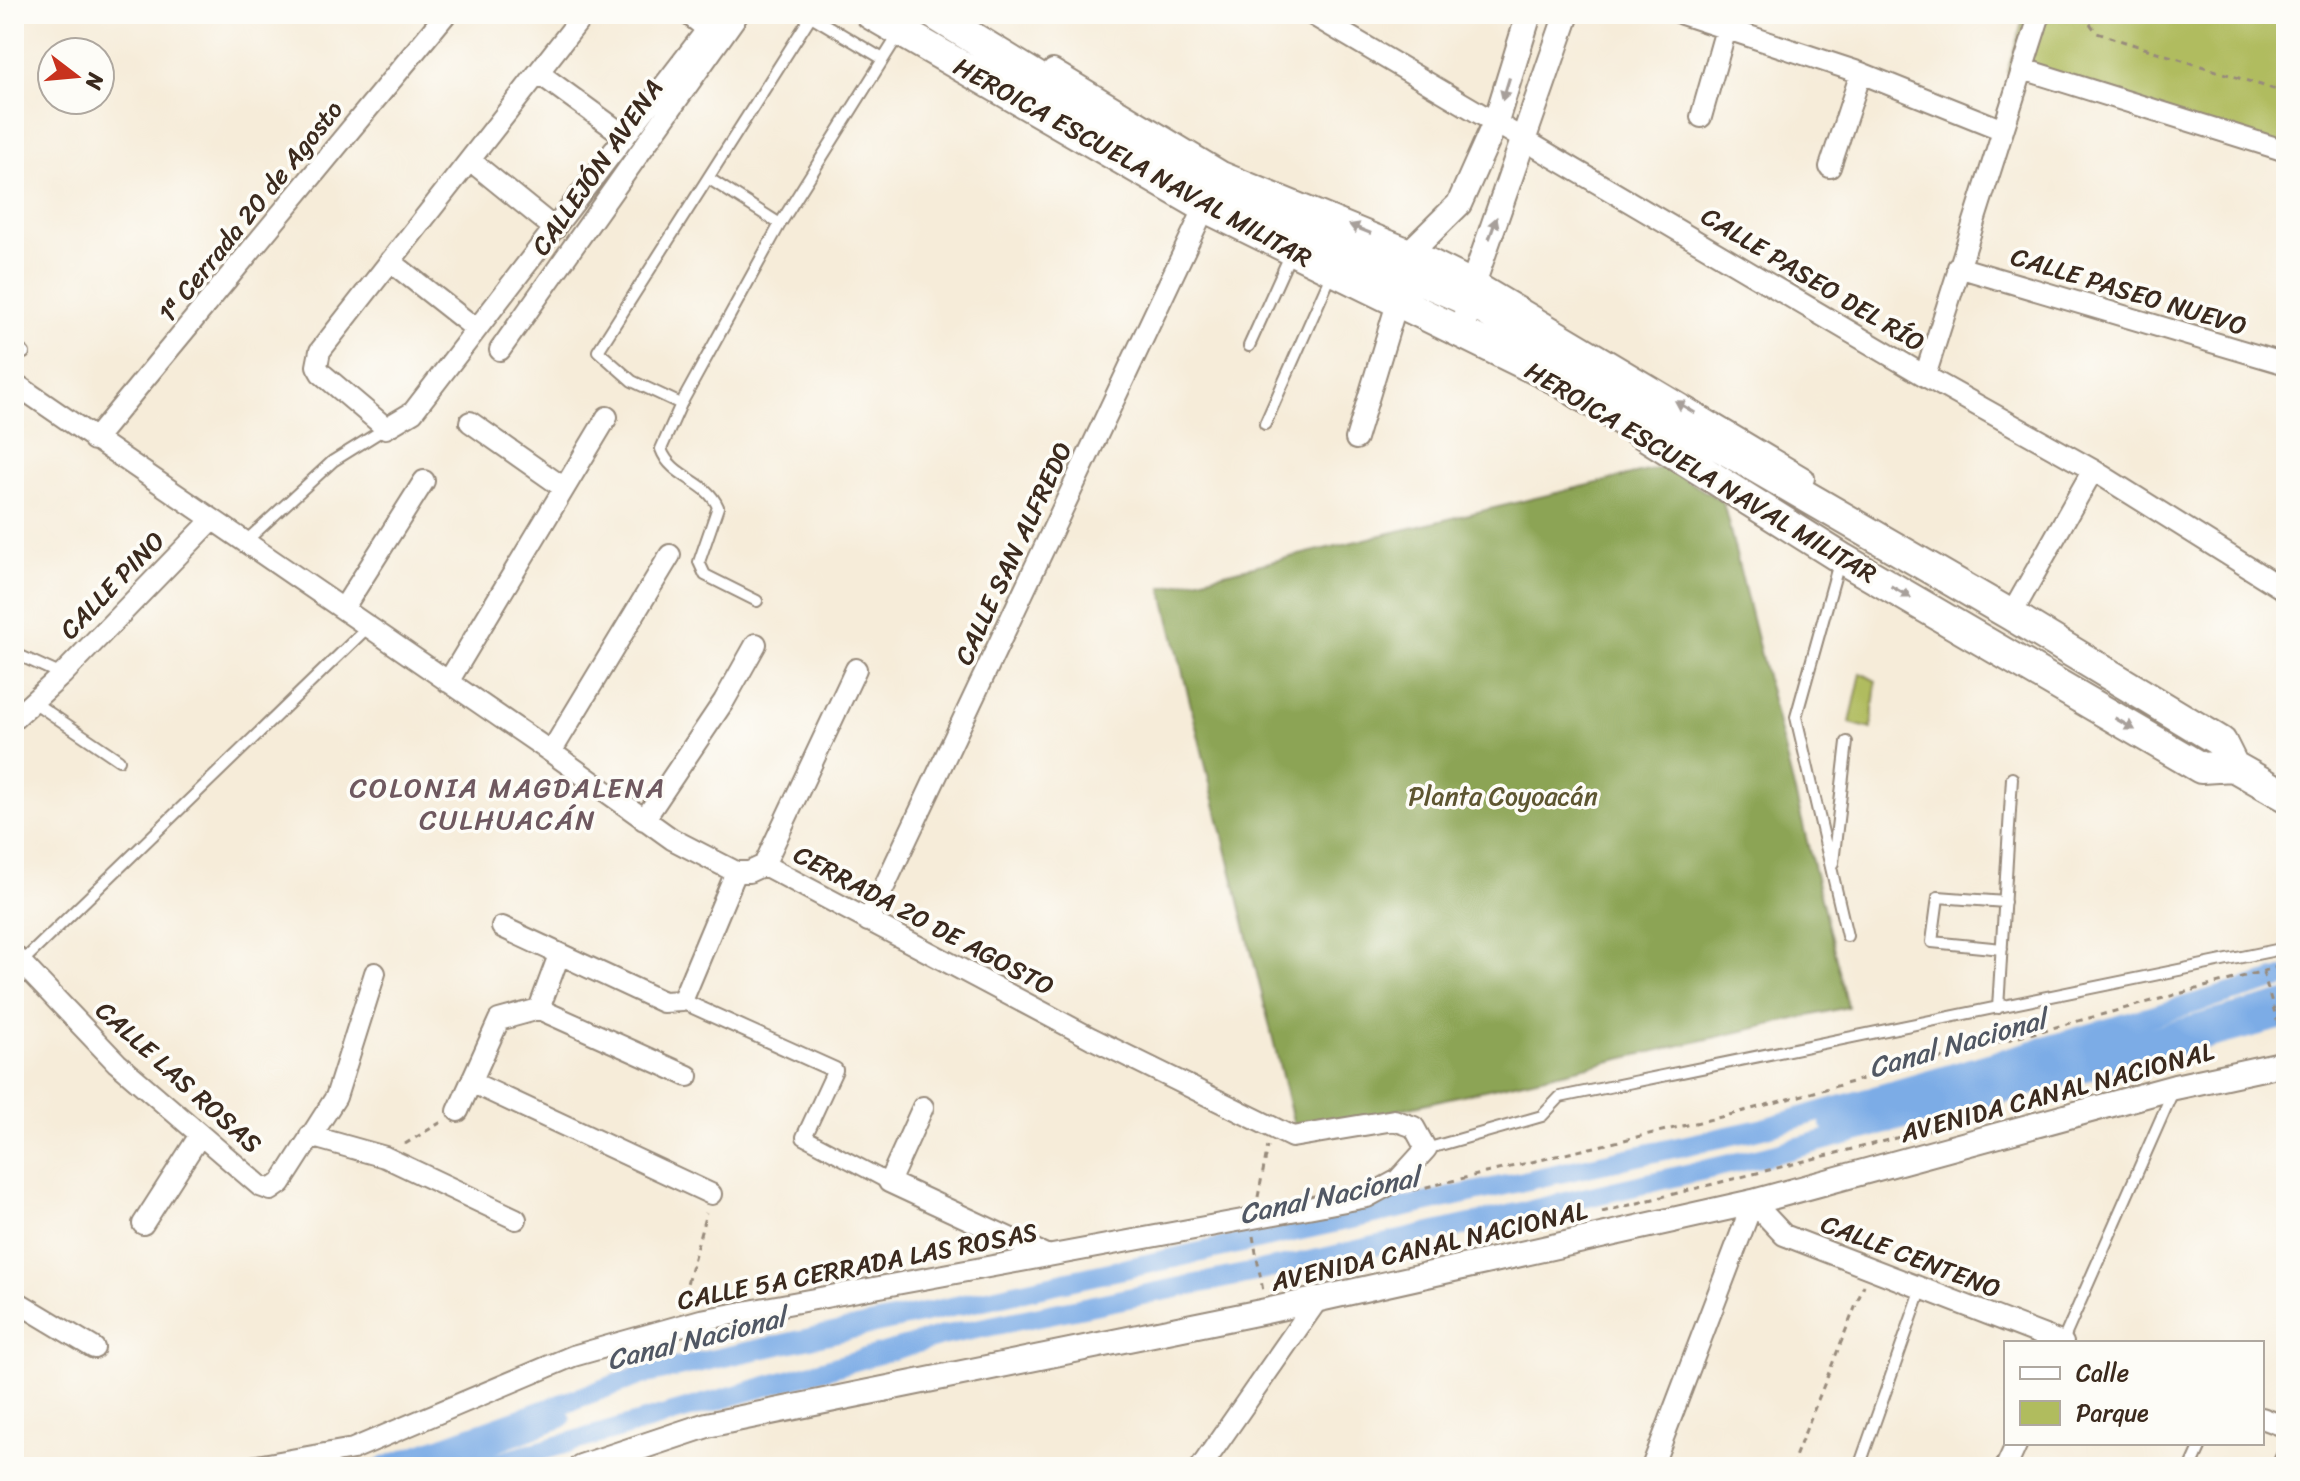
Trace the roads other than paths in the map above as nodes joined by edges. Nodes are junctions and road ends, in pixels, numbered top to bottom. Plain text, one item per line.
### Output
1 (446, 14) edge
2 (584, 14) edge
3 (688, 14) edge
4 (738, 14) edge
5 (871, 14) edge
6 (934, 14) edge
7 (961, 14) edge
8 (1311, 14) edge
9 (1529, 14) edge
10 (1567, 14) edge
11 (1682, 14) edge
12 (2040, 14) edge
13 (713, 22) edge
14 (1726, 29) junction
15 (900, 32) junction
16 (883, 59) junction
17 (2023, 69) junction
18 (1861, 73) junction
19 (540, 74) junction
20 (1701, 117) dead end
21 (1496, 121) junction
22 (2003, 130) junction
23 (625, 136) junction
24 (1527, 139) junction
25 (2286, 151) edge
26 (471, 161) junction
27 (1830, 167) dead end
28 (708, 178) junction
29 (1205, 207) junction
30 (780, 224) junction
31 (555, 229) junction
32 (1291, 252) junction
33 (1403, 259) junction
34 (390, 261) junction
35 (1958, 267) junction
36 (1333, 271) junction
37 (1472, 292) junction
38 (1397, 303) junction
39 (476, 329) junction
40 (1461, 334) junction
41 (1249, 346) dead end
42 (500, 350) dead end
43 (2286, 364) edge
44 (1925, 376) junction
45 (14, 383) edge
46 (681, 404) junction
47 (607, 417) dead end
48 (470, 422) dead end
49 (1265, 424) dead end
50 (386, 428) junction
51 (1356, 439) dead end
52 (94, 440) junction
53 (2093, 470) junction
54 (424, 481) dead end
55 (564, 488) junction
56 (212, 520) junction
57 (245, 542) junction
58 (670, 555) dead end
59 (1841, 558) junction
60 (2286, 591) edge
61 (757, 601) dead end
62 (343, 609) junction
63 (2014, 610) junction
64 (368, 627) junction
65 (756, 644) dead end
66 (14, 653) edge
67 (856, 669) dead end
68 (62, 675) junction
69 (448, 682) junction
70 (32, 701) junction
71 (14, 719) edge
72 (1847, 742) dead end
73 (551, 752) junction
74 (119, 760) dead end
75 (2233, 766) junction
76 (2012, 778) dead end
77 (2286, 796) edge
78 (644, 820) junction
79 (764, 865) junction
80 (736, 872) junction
81 (1832, 872) junction
82 (2005, 902) junction
83 (868, 921) junction
84 (502, 927) dead end
85 (1847, 936) dead end
86 (2286, 948) edge
87 (2002, 949) junction
88 (559, 955) junction
89 (18, 958) edge
90 (375, 973) dead end
91 (672, 1002) junction
92 (1998, 1008) junction
93 (539, 1009) junction
94 (2285, 1048) edge
95 (688, 1076) dead end
96 (471, 1082) junction
97 (2175, 1087) junction
98 (923, 1107) dead end
99 (458, 1111) road end
100 (200, 1135) junction
101 (310, 1136) junction
102 (1426, 1149) junction
103 (889, 1182) junction
104 (711, 1194) road end
105 (1753, 1202) junction
106 (516, 1219) dead end
107 (143, 1224) dead end
108 (1048, 1256) junction
109 (1922, 1288) junction
110 (1318, 1299) junction
111 (14, 1300) edge
112 (2057, 1341) edge
113 (2063, 1341) edge
114 (94, 1348) dead end
115 (2264, 1419) edge
116 (2286, 1427) edge
117 (2016, 1445) edge
118 (2201, 1445) edge
119 (2286, 1458) edge
120 (587, 1466) edge
121 (251, 1467) edge
122 (1201, 1467) edge
123 (1652, 1467) edge
124 (1859, 1467) edge
125 (2006, 1467) edge
126 (2191, 1467) edge
127 (2282, 1467) edge

1 - 52 street, 1ª Cerrada 20 de Agosto
2 - 19 street
3 - 13 street
4 - 42 street, CALLEJÓN AVENA
5 - 15 main road, HEROICA ESCUELA NAVAL MILITAR
6 - 33 main road, HEROICA ESCUELA NAVAL MILITAR
33 -> 7 street, HEROICA ESCUELA NAVAL MILITAR
8 - 21 street, CALLE PASEO DEL RÍO
9 -> 21 street
10 - 24 street
11 - 14 street
12 - 17 street
13 - 23 street
14 - 18 street
14 - 20 street
15 - 16 lane
15 - 29 main road, HEROICA ESCUELA NAVAL MILITAR
16 - 28 lane
16 - 30 lane
17 - 22 street
17 - 25 street
18 - 22 street
18 - 27 street
19 - 23 street
19 - 26 street
21 - 24 street, CALLE PASEO DEL RÍO
21 - 33 street
22 - 35 street
23 - 31 street
37 -> 24 street
24 - 44 street, CALLE PASEO DEL RÍO
26 - 31 street
26 - 34 street
28 - 30 lane
28 - 46 lane
29 - 32 main road, HEROICA ESCUELA NAVAL MILITAR
29 - 83 street, CALLE SAN ALFREDO
30 - 46 lane
31 - 39 street
32 - 36 main road, HEROICA ESCUELA NAVAL MILITAR
32 - 41 lane
33 - 37 main road, HEROICA ESCUELA NAVAL MILITAR
34 - 39 street
34 - 50 street
35 - 43 street, CALLE PASEO NUEVO
35 - 44 street
36 - 38 main road, HEROICA ESCUELA NAVAL MILITAR
36 - 49 lane
37 - 40 street
37 - 63 main road, HEROICA ESCUELA NAVAL MILITAR
38 - 40 main road, HEROICA ESCUELA NAVAL MILITAR
38 - 51 street
39 - 50 street
40 - 59 main road, HEROICA ESCUELA NAVAL MILITAR
44 - 53 street, CALLE PASEO DEL RÍO
45 - 52 street
46 - 61 lane
47 - 55 street
48 - 55 street
50 - 57 lane
52 - 56 street
53 - 60 street, CALLE PASEO DEL RÍO
53 - 63 street
54 - 62 street
55 - 69 street
56 - 57 street
56 - 68 street, CALLE PINO
57 - 62 street
58 - 73 street
59 -> 75 main road, HEROICA ESCUELA NAVAL MILITAR
59 - 81 lane
62 - 64 street
63 - 75 main road, HEROICA ESCUELA NAVAL MILITAR
64 - 69 street
64 - 89 lane
65 - 78 street
66 - 68 lane
67 - 79 street
68 - 70 street, CALLE PINO
69 - 73 street
70 - 71 street, CALLE PINO
70 - 74 lane
72 - 81 lane
73 - 78 street
75 - 77 main road, HEROICA ESCUELA NAVAL MILITAR
76 - 82 lane
78 - 80 street
79 - 80 street, CERRADA 20 DE AGOSTO
79 - 83 street, CERRADA 20 DE AGOSTO
80 - 91 street
81 - 85 lane
82 - 87 lane
82 - 87 lane
83 - 102 street, CERRADA 20 DE AGOSTO
84 - 88 street
86 - 92 lane
87 - 92 lane
88 - 91 street
88 - 93 street
89 - 100 street, CALLE LAS ROSAS
90 - 101 street
91 - 103 street
92 - 102 lane
93 - 95 street
93 - 96 street
94 - 97 street, AVENIDA CANAL NACIONAL
96 - 99 street
96 - 104 street
97 - 105 street, AVENIDA CANAL NACIONAL
97 - 113 lane
98 - 103 street
100 - 101 street, CALLE LAS ROSAS
100 - 107 street
101 - 106 street
102 - 108 street, CALLE 5A CERRADA LAS ROSAS
103 - 108 street
105 - 109 street, CALLE CENTENO
105 - 110 street, AVENIDA CANAL NACIONAL
105 - 123 street
108 - 121 street, CALLE 5A CERRADA LAS ROSAS
109 - 112 street, CALLE CENTENO
109 - 124 lane
110 - 120 street, AVENIDA CANAL NACIONAL
110 - 122 street
111 - 114 street
115 - 116 street
117 - 125 street
118 - 126 lane
119 - 127 street

